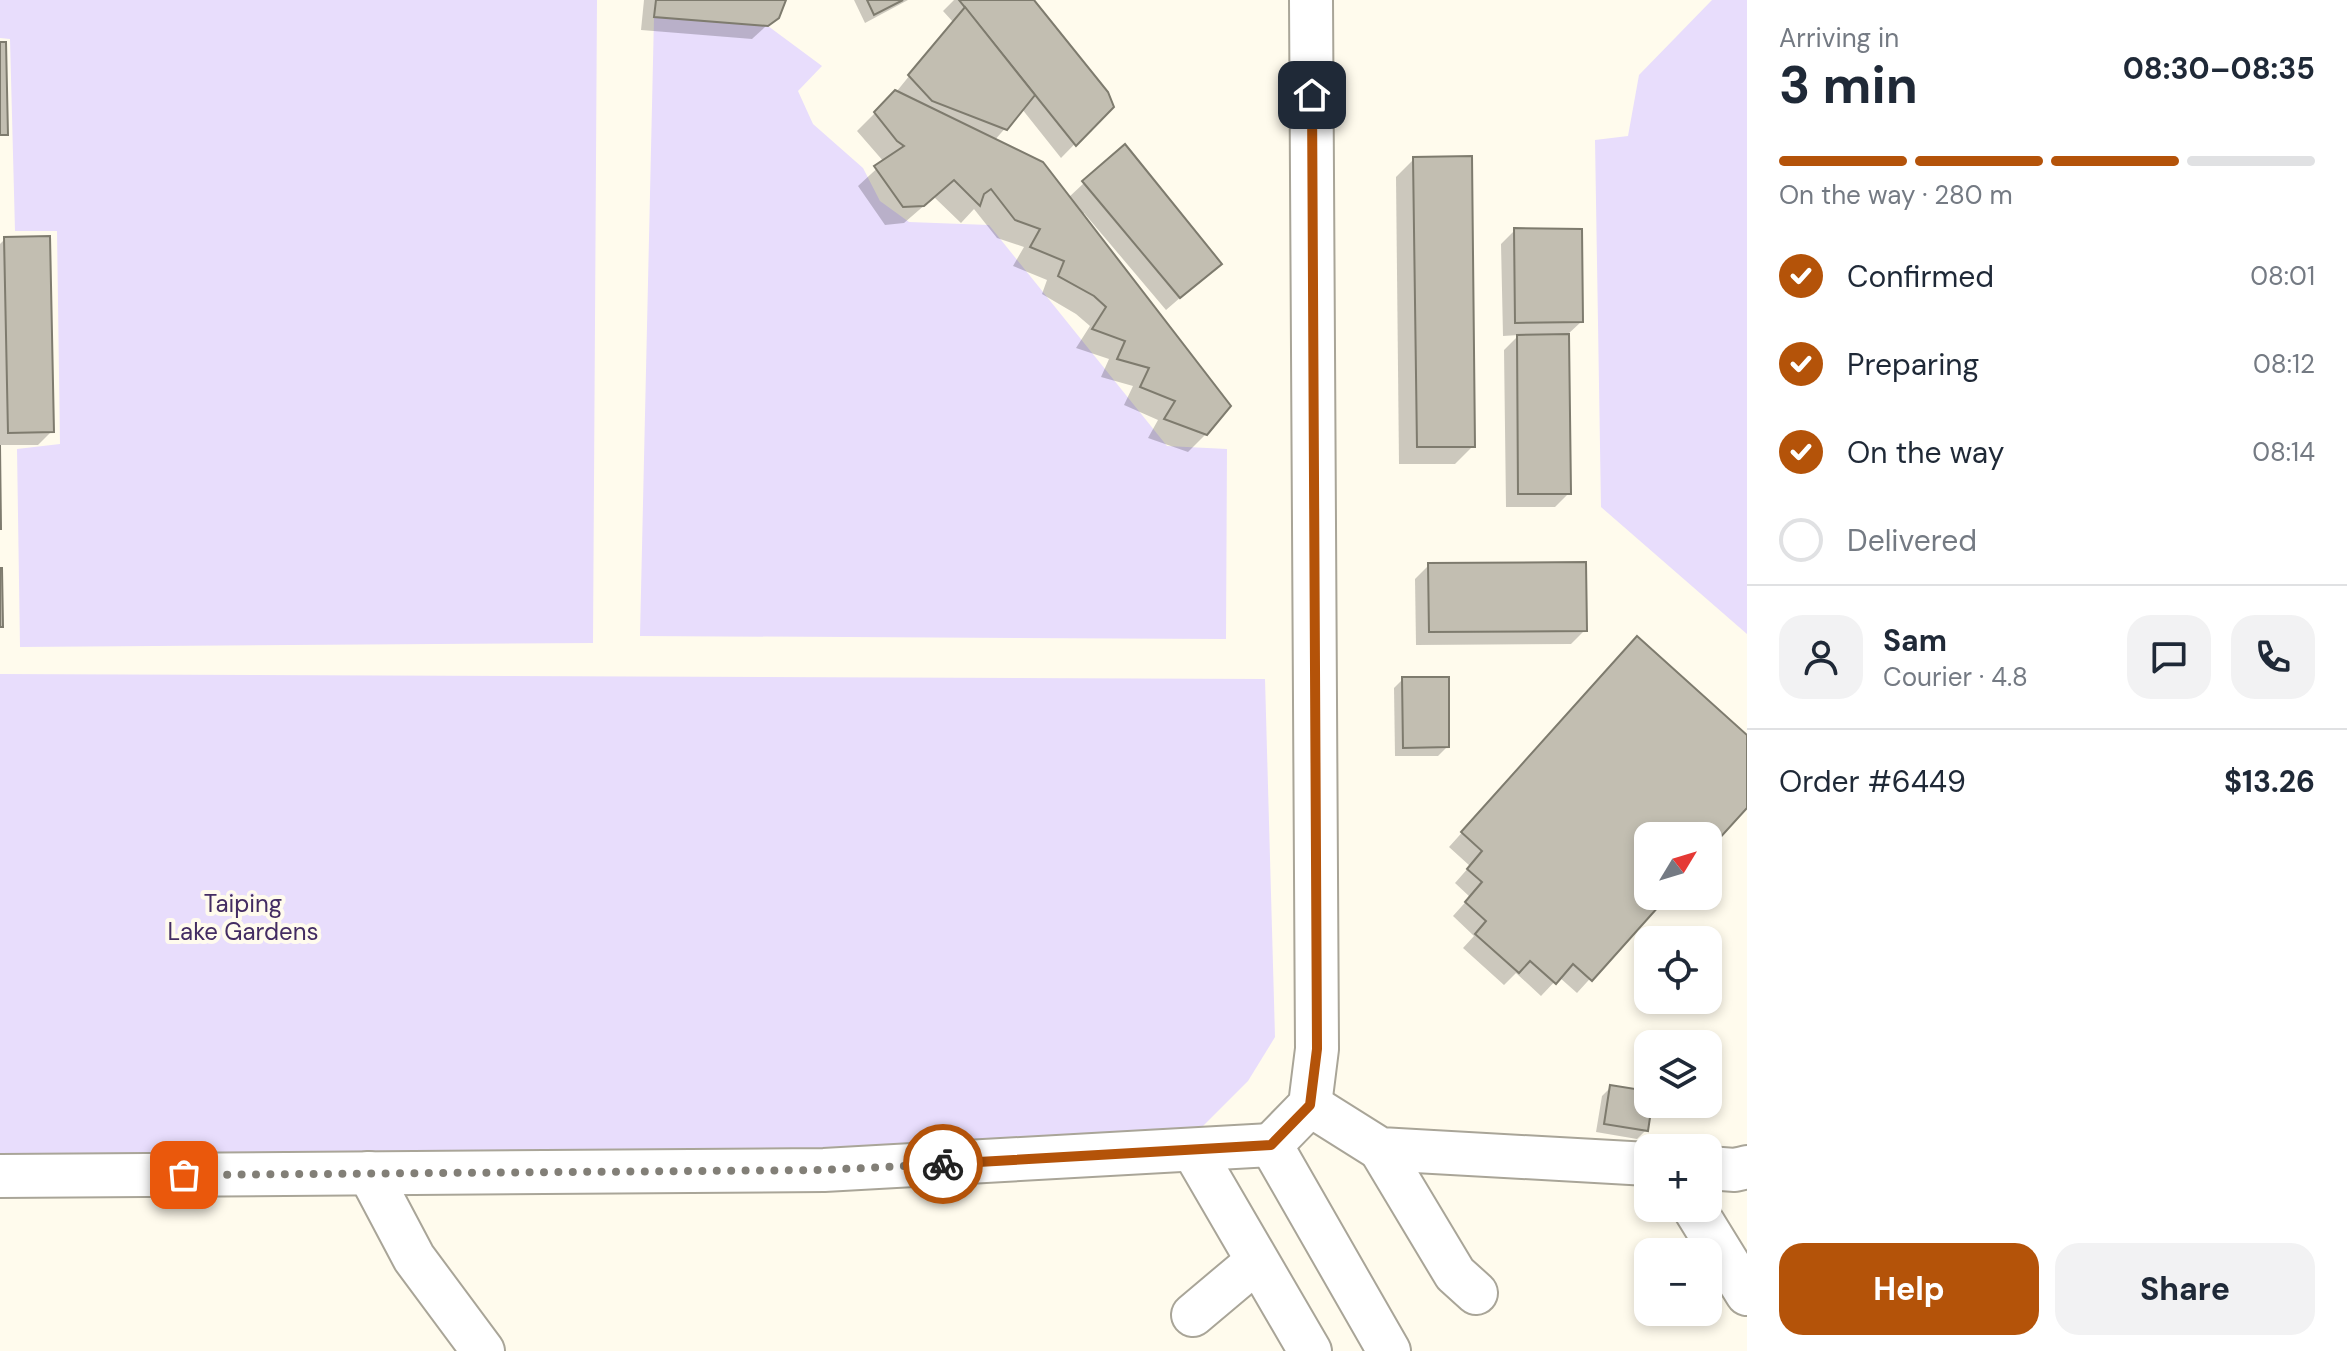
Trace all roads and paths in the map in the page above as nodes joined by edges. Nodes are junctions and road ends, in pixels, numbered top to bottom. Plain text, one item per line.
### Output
1 (1311, 0) edge
2 (1310, 1105) junction
3 (1271, 1145) junction
4 (1380, 1149) junction
5 (1193, 1150) junction
6 (1634, 1163) edge
7 (1747, 1167) edge
8 (1722, 1169) edge
9 (369, 1173) junction
10 (0, 1176) edge
11 (1703, 1222) edge
12 (1256, 1262) junction
13 (1476, 1293) dead end
14 (1747, 1294) edge
15 (1193, 1315) dead end
16 (483, 1351) edge
17 (1310, 1351) edge
18 (1389, 1351) edge

1 - 2 street
2 - 3 street
2 - 4 street
3 - 5 street
3 - 18 street
4 - 6 street
4 - 13 street
5 - 9 street
5 - 12 street
7 - 8 street
9 - 10 street
9 - 16 street
11 - 14 street
12 - 15 street
12 - 17 street

